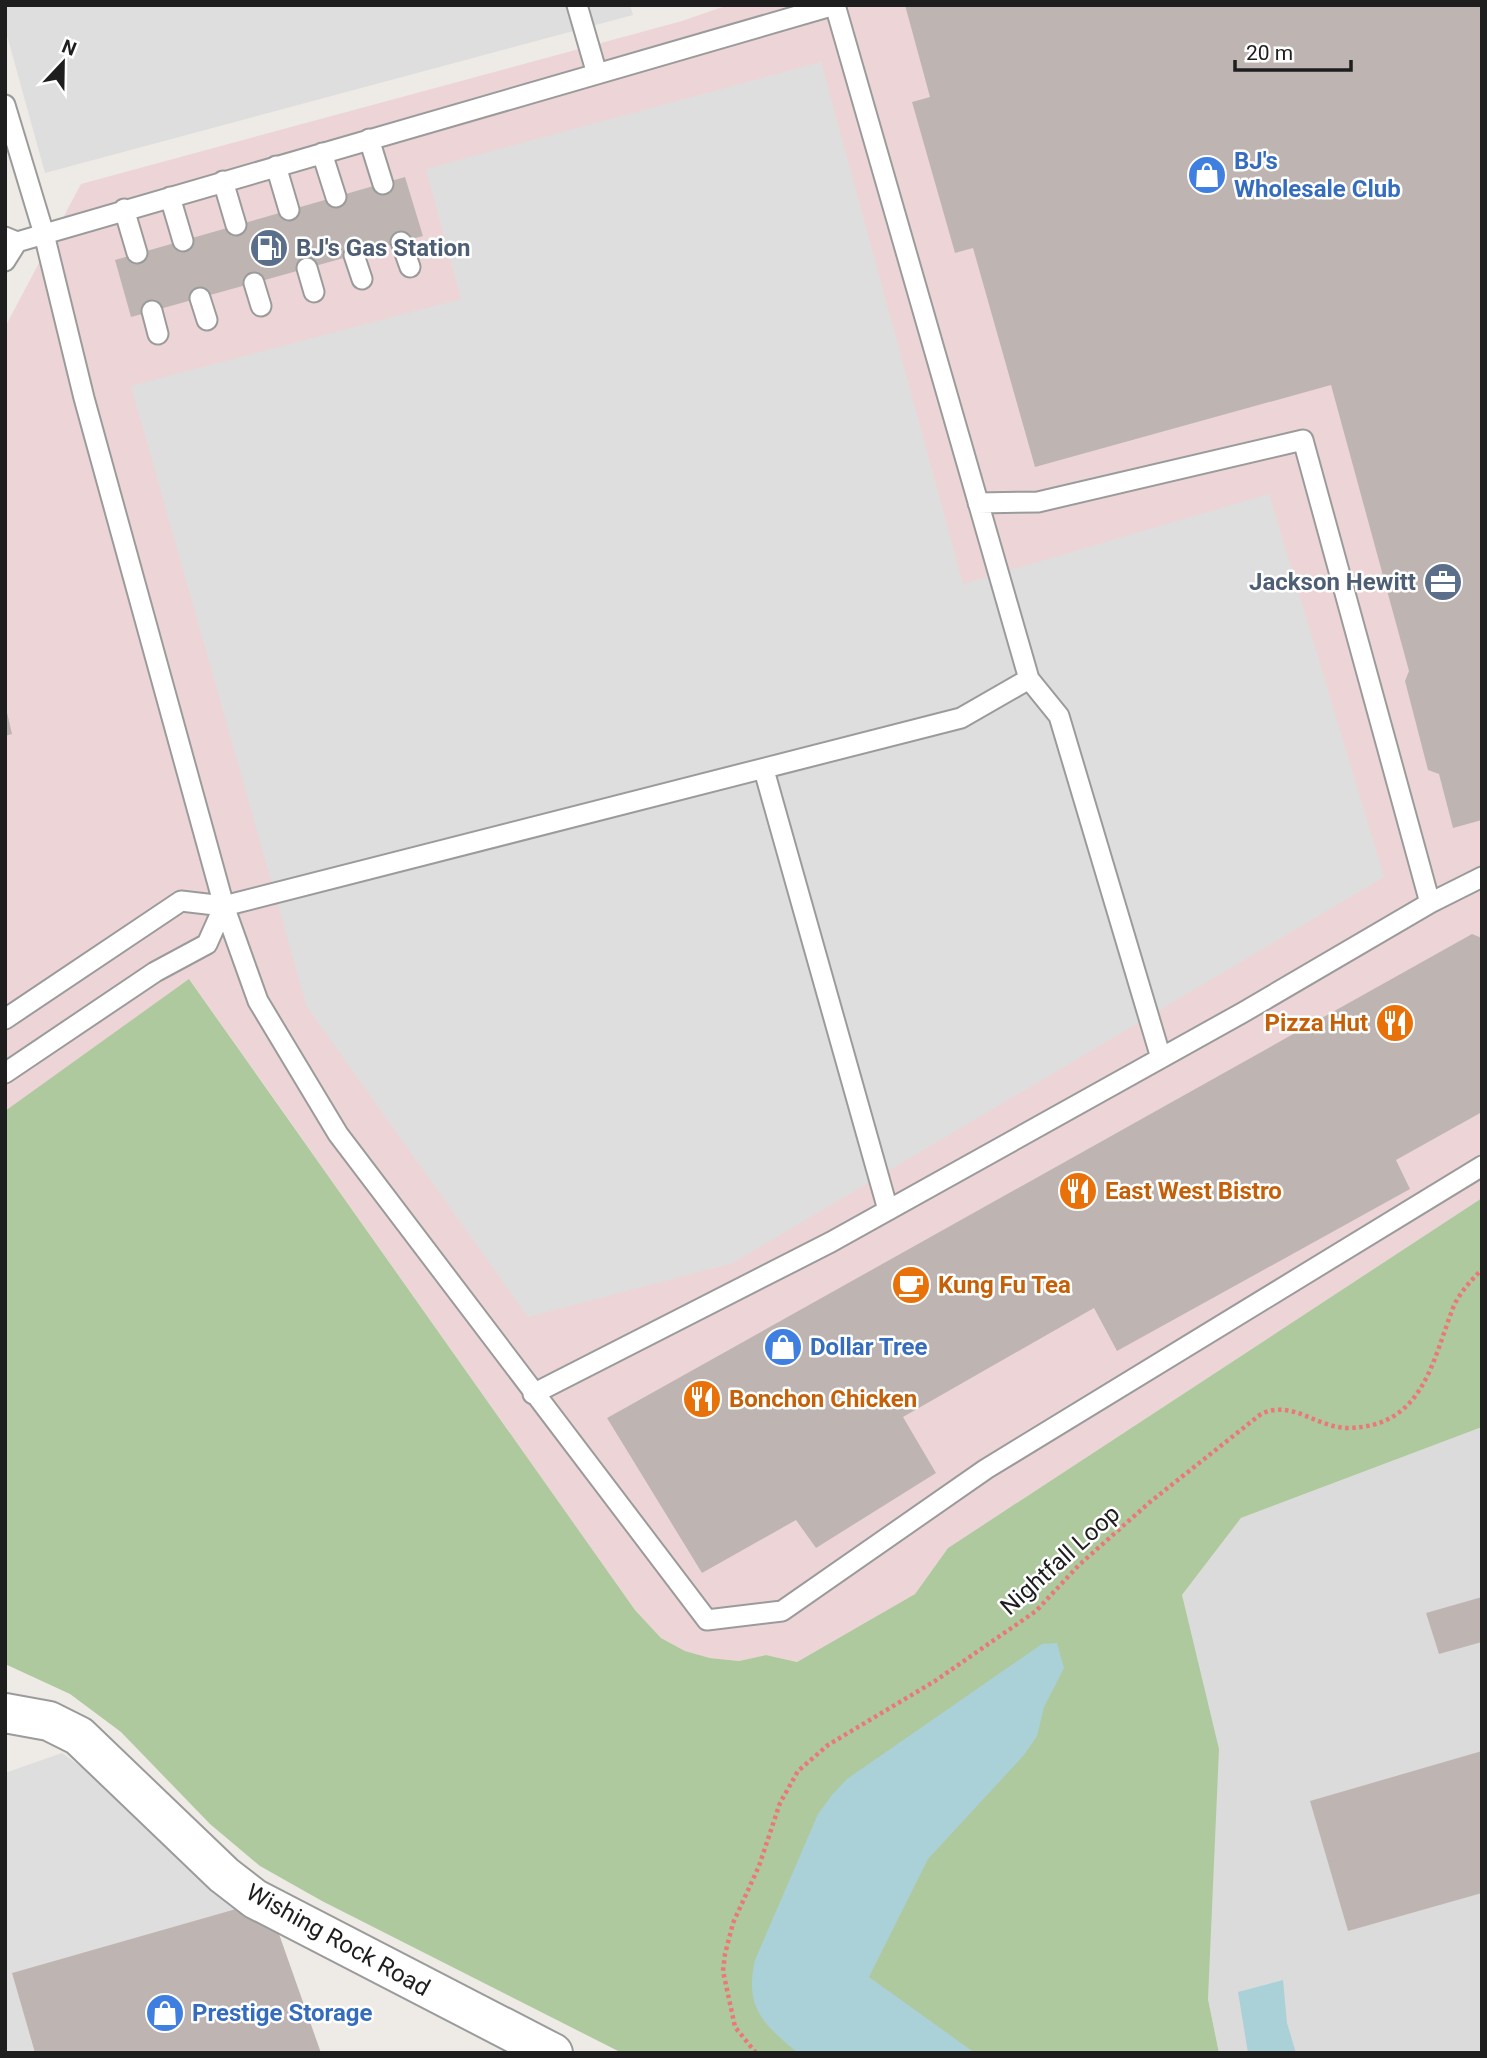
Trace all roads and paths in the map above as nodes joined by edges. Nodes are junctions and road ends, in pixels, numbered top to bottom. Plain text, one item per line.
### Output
1 (577, 5) edge
2 (597, 74) junction
3 (5, 105) edge
4 (369, 139) junction
5 (322, 153) junction
6 (276, 166) junction
7 (223, 181) junction
8 (383, 184) dead end
9 (170, 197) junction
10 (336, 197) dead end
11 (124, 209) junction
12 (289, 210) dead end
13 (236, 225) dead end
14 (44, 234) junction
15 (11, 240) edge
16 (183, 241) dead end
17 (401, 242) dead end
18 (137, 253) dead end
19 (354, 255) dead end
20 (5, 261) edge
21 (410, 267) dead end
22 (307, 268) dead end
23 (362, 279) dead end
24 (254, 283) dead end
25 (314, 292) dead end
26 (200, 298) dead end
27 (261, 306) dead end
28 (152, 312) dead end
29 (207, 320) dead end
30 (158, 334) dead end
31 (978, 503) junction
32 (1029, 679) junction
33 (764, 770) junction
34 (1482, 877) edge
35 (1430, 903) junction
36 (224, 906) junction
37 (5, 1019) edge
38 (1161, 1058) junction
39 (5, 1073) edge
40 (1482, 1166) edge
41 (888, 1210) junction
42 (1482, 1269) edge
43 (533, 1394) junction
44 (5, 1713) edge
45 (553, 2053) edge
46 (757, 2053) edge

1 - 2 lane
2 - 4 lane
2 - 31 lane
3 - 14 lane
4 - 5 lane
4 - 8 lane
5 - 6 lane
5 - 10 lane
6 - 7 lane
6 - 12 lane
7 - 9 lane
7 - 13 lane
9 - 11 lane
9 - 16 lane
11 - 14 lane
11 - 18 lane
14 - 15 lane
14 - 36 lane
15 - 20 lane
17 - 21 lane
19 - 23 lane
22 - 25 lane
24 - 27 lane
26 - 29 lane
28 - 30 lane
31 - 32 lane
31 - 35 lane
32 - 33 lane
32 - 38 lane
33 - 36 lane
33 - 41 lane
34 - 35 lane
35 - 38 lane
36 - 37 lane
36 - 39 lane
36 - 43 lane
38 - 41 lane
40 - 43 lane
41 - 43 lane
42 - 46 path, Nightfall Loop
44 - 45 street, Wishing Rock Road

